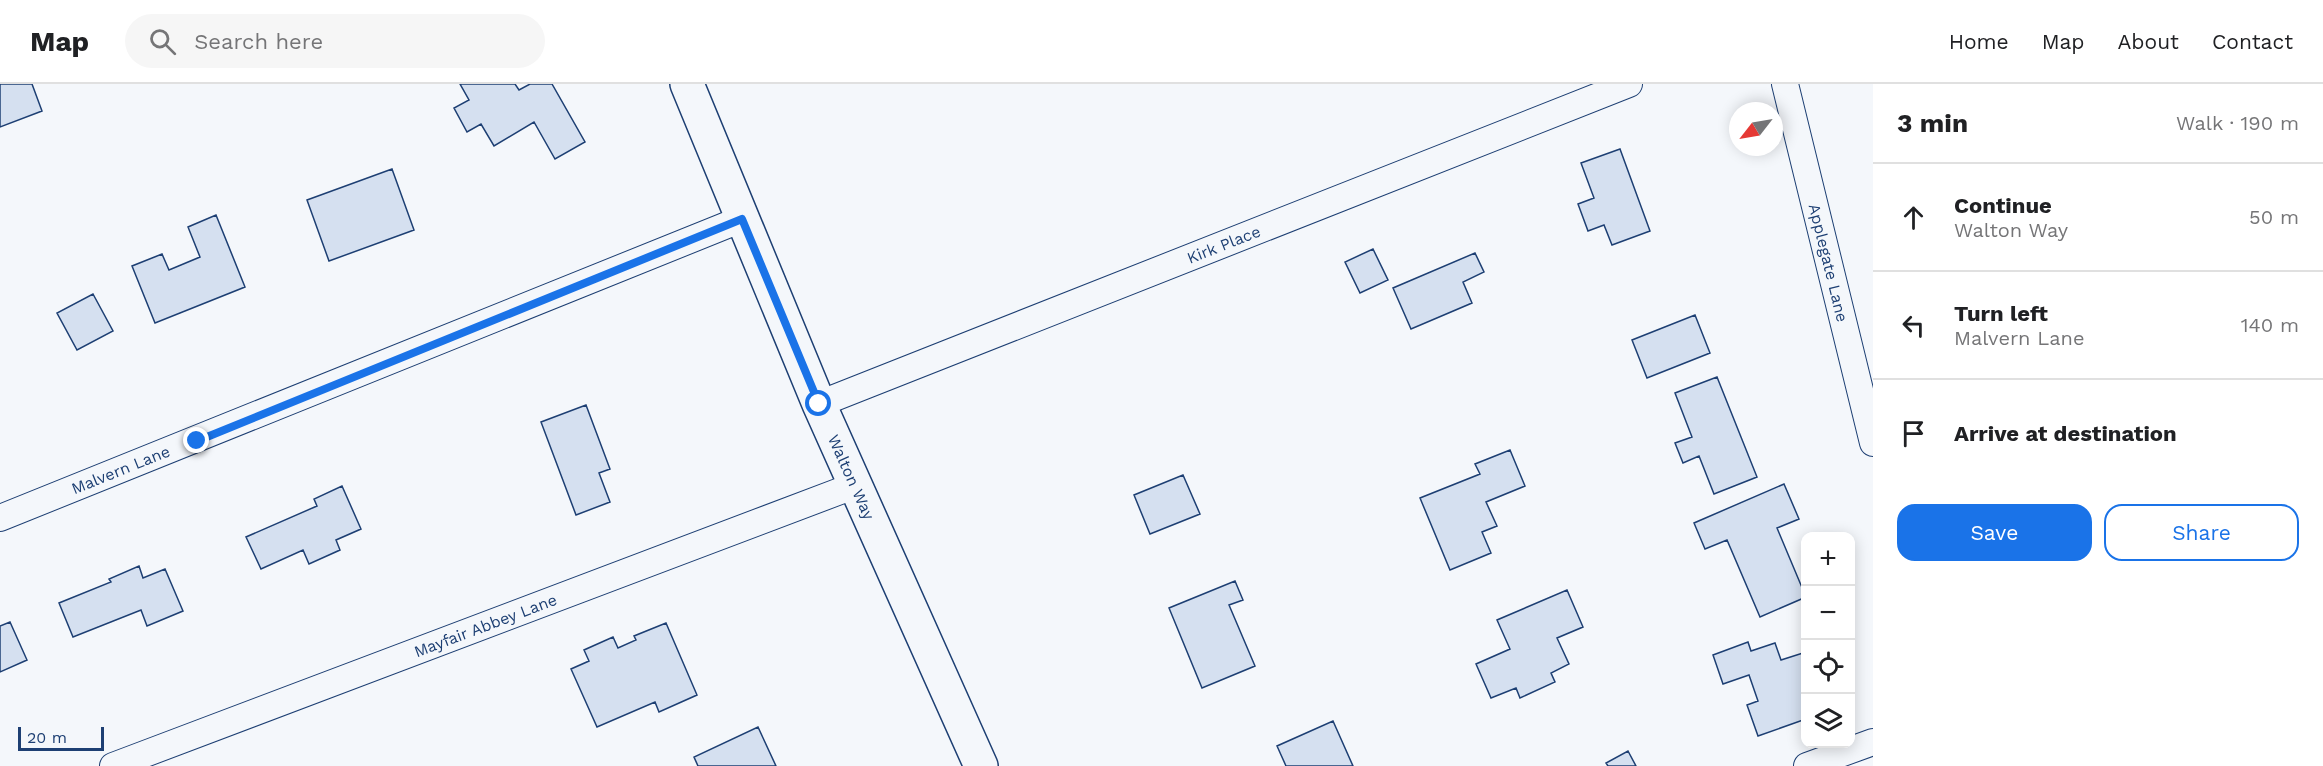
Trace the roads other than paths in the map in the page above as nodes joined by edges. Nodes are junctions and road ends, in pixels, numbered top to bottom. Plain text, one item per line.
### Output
1 (687, 84) edge
2 (1629, 84) edge
3 (1785, 84) edge
4 (742, 219) junction
5 (819, 404) junction
6 (1873, 443) edge
7 (856, 485) junction
8 (0, 518) edge
9 (1873, 741) edge
10 (113, 766) edge
11 (981, 766) edge
12 (1807, 766) edge

1 - 4 main road, Walton Way
2 - 5 street, Kirk Place
3 - 6 street, Applegate Lane
4 - 5 main road, Walton Way
4 - 8 street, Malvern Lane
5 - 7 main road, Walton Way
7 - 10 street, Mayfair Abbey Lane
7 - 11 main road, Walton Way
9 - 12 street

